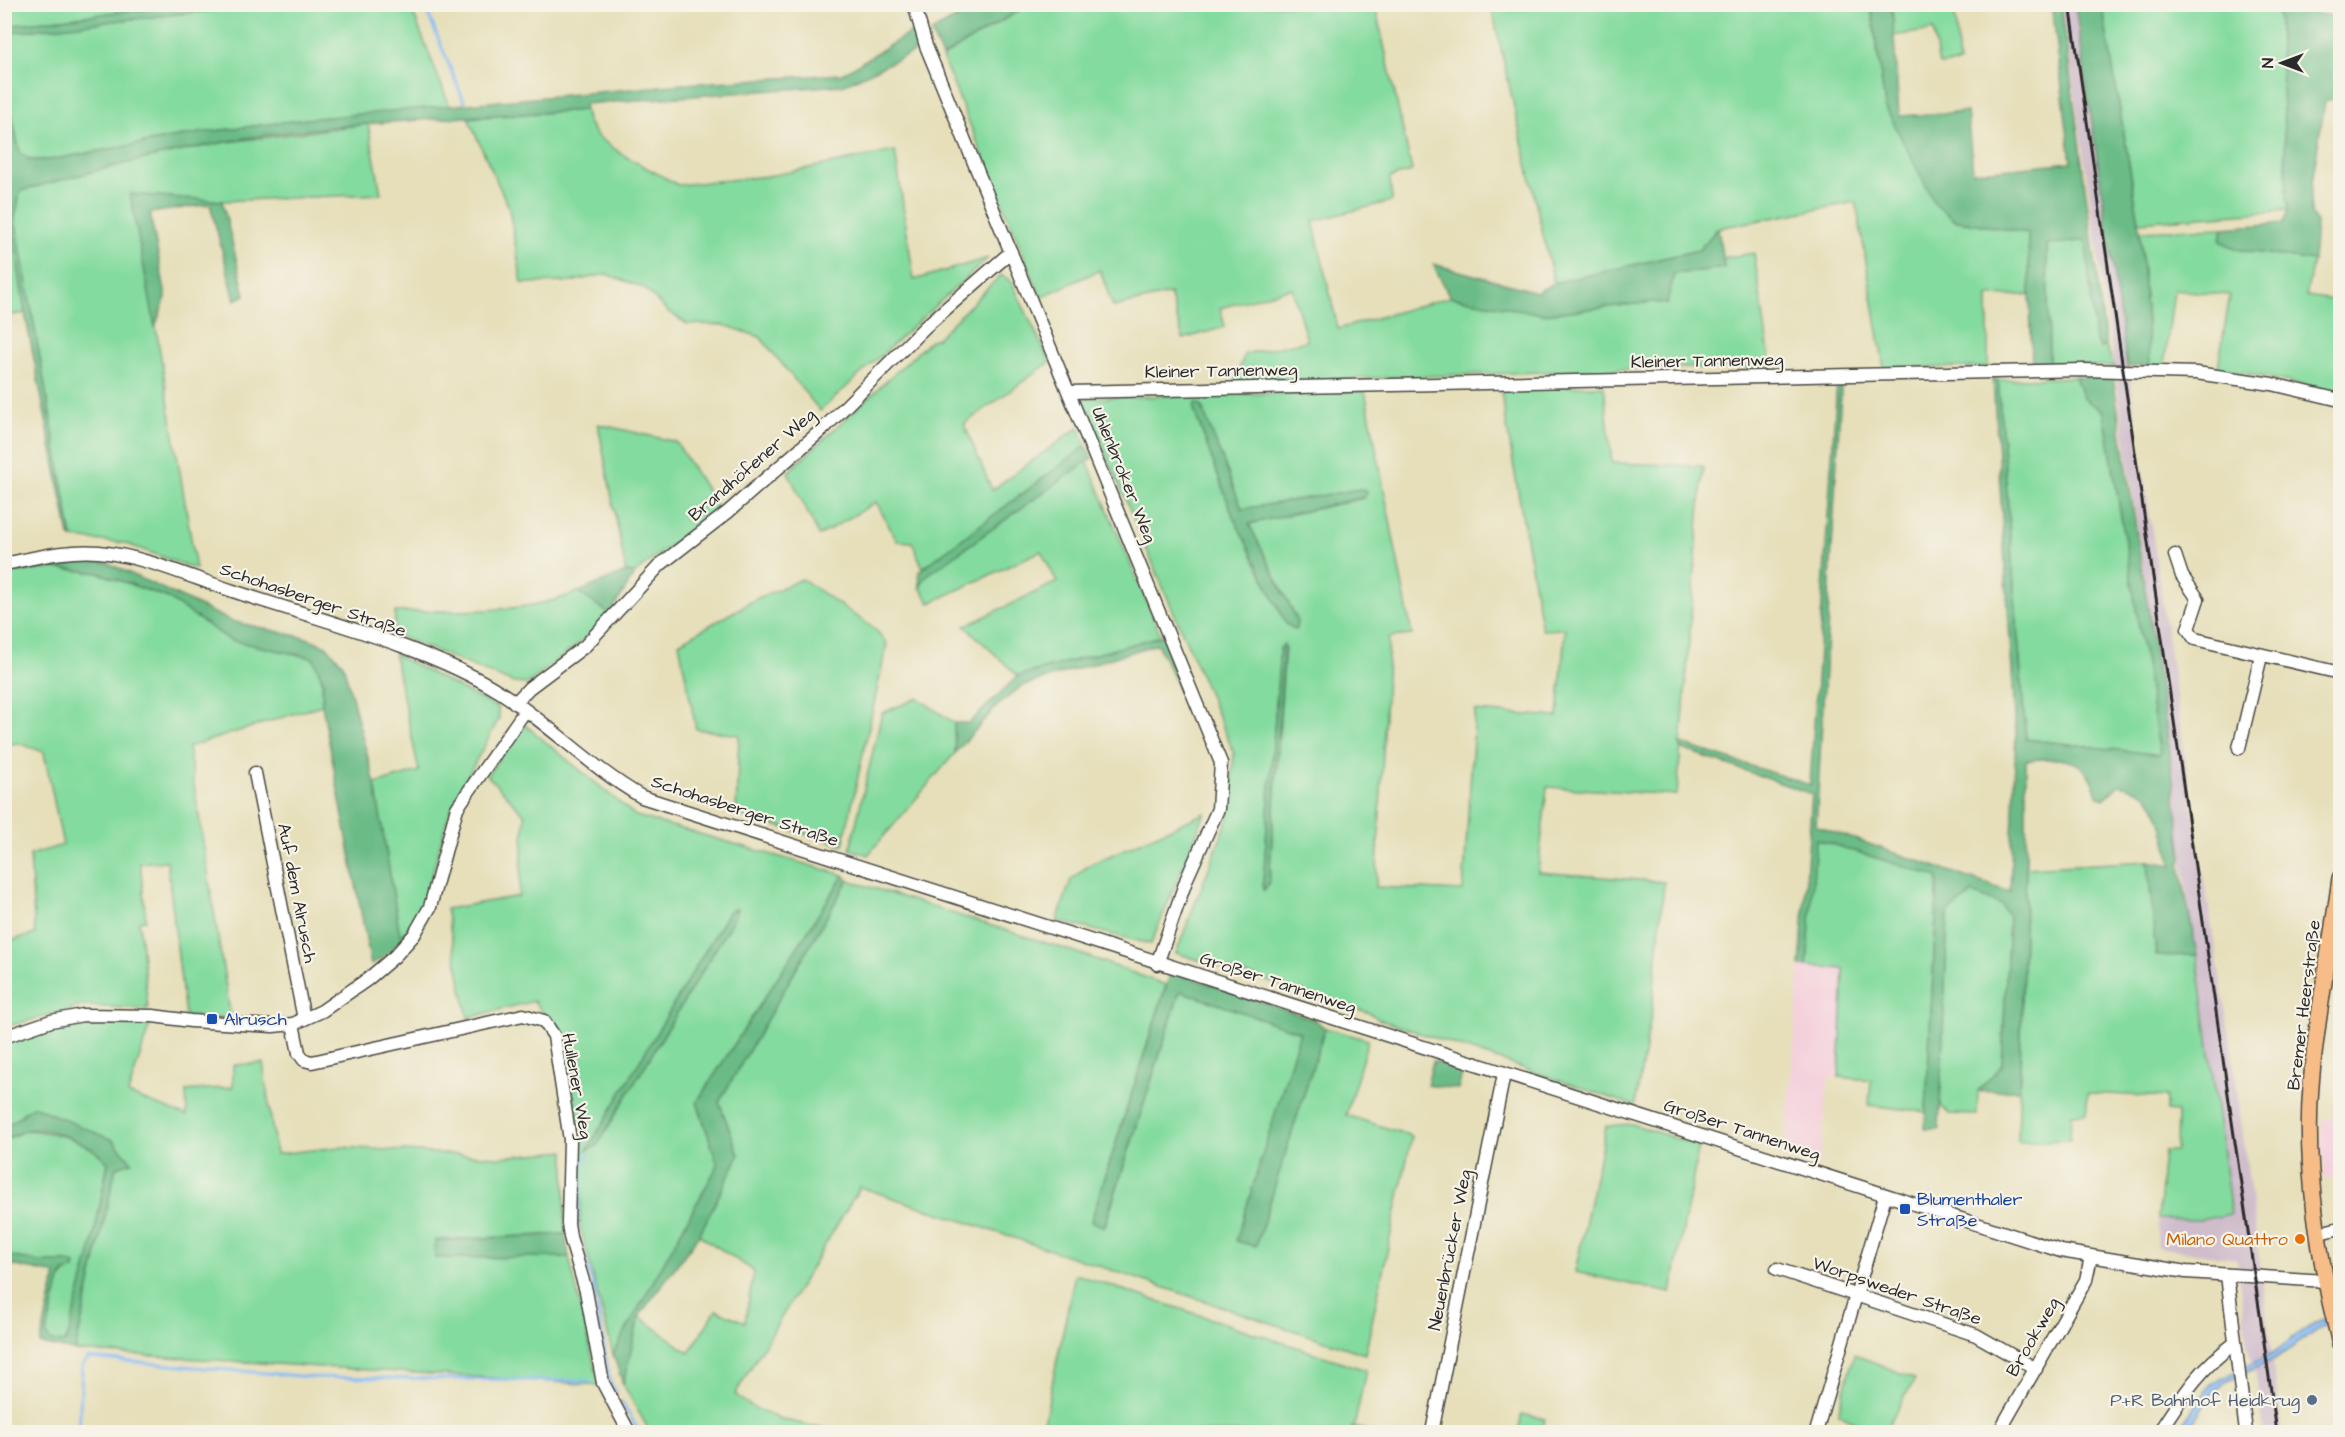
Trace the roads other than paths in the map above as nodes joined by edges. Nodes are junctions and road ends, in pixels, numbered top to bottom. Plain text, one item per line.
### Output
1 (914, 4) edge
2 (1011, 252) junction
3 (1071, 392) junction
4 (2340, 400) edge
5 (2175, 555) dead end
6 (4, 564) edge
7 (2261, 656) junction
8 (2340, 674) edge
9 (520, 707) junction
10 (2239, 748) dead end
11 (255, 774) dead end
12 (2340, 878) edge
13 (1157, 964) junction
14 (299, 1021) junction
15 (4, 1037) edge
16 (1504, 1074) junction
17 (1885, 1196) junction
18 (2340, 1228) edge
19 (2319, 1233) junction
20 (2091, 1257) junction
21 (1777, 1269) dead end
22 (2227, 1275) junction
23 (2325, 1281) junction
24 (1855, 1294) junction
25 (2340, 1344) edge
26 (2237, 1349) junction
27 (2036, 1369) junction
28 (629, 1432) edge
29 (1432, 1432) edge
30 (1816, 1432) edge
31 (1999, 1432) edge
32 (2160, 1432) edge
33 (2247, 1432) edge

1 - 2 street, Uhlenbroker Weg
2 - 3 street, Uhlenbroker Weg
2 - 9 street, Brandhöfener Weg
3 - 4 street, Kleiner Tannenweg
3 - 13 street, Uhlenbroker Weg
5 - 7 street
6 - 9 street, Schohasberger Straße
7 - 8 street
7 - 10 street
9 - 13 street, Schohasberger Straße
9 - 14 street, Brandhöfener Weg
11 - 14 street, Auf dem Alrusch
12 - 19 main road, Bremer Heerstraße
13 - 16 street, Großer Tannenweg
14 - 15 street
14 - 28 street, Hullener Weg
16 - 17 street, Großer Tannenweg
16 - 29 street, Neuenbrücker Weg
17 - 20 street, Großer Tannenweg
17 - 24 street
18 - 19 street
19 - 23 main road, Bremer Heerstraße
20 - 22 street, Großer Tannenweg
20 - 27 street, Brookweg
21 - 24 street, Worpsweder Straße
22 - 23 street, Großer Tannenweg
22 - 26 street
23 - 25 main road, Bremer Heerstraße
24 - 27 street, Worpsweder Straße
24 - 30 street
26 - 32 street
26 - 33 street
27 - 31 street, Brookweg

